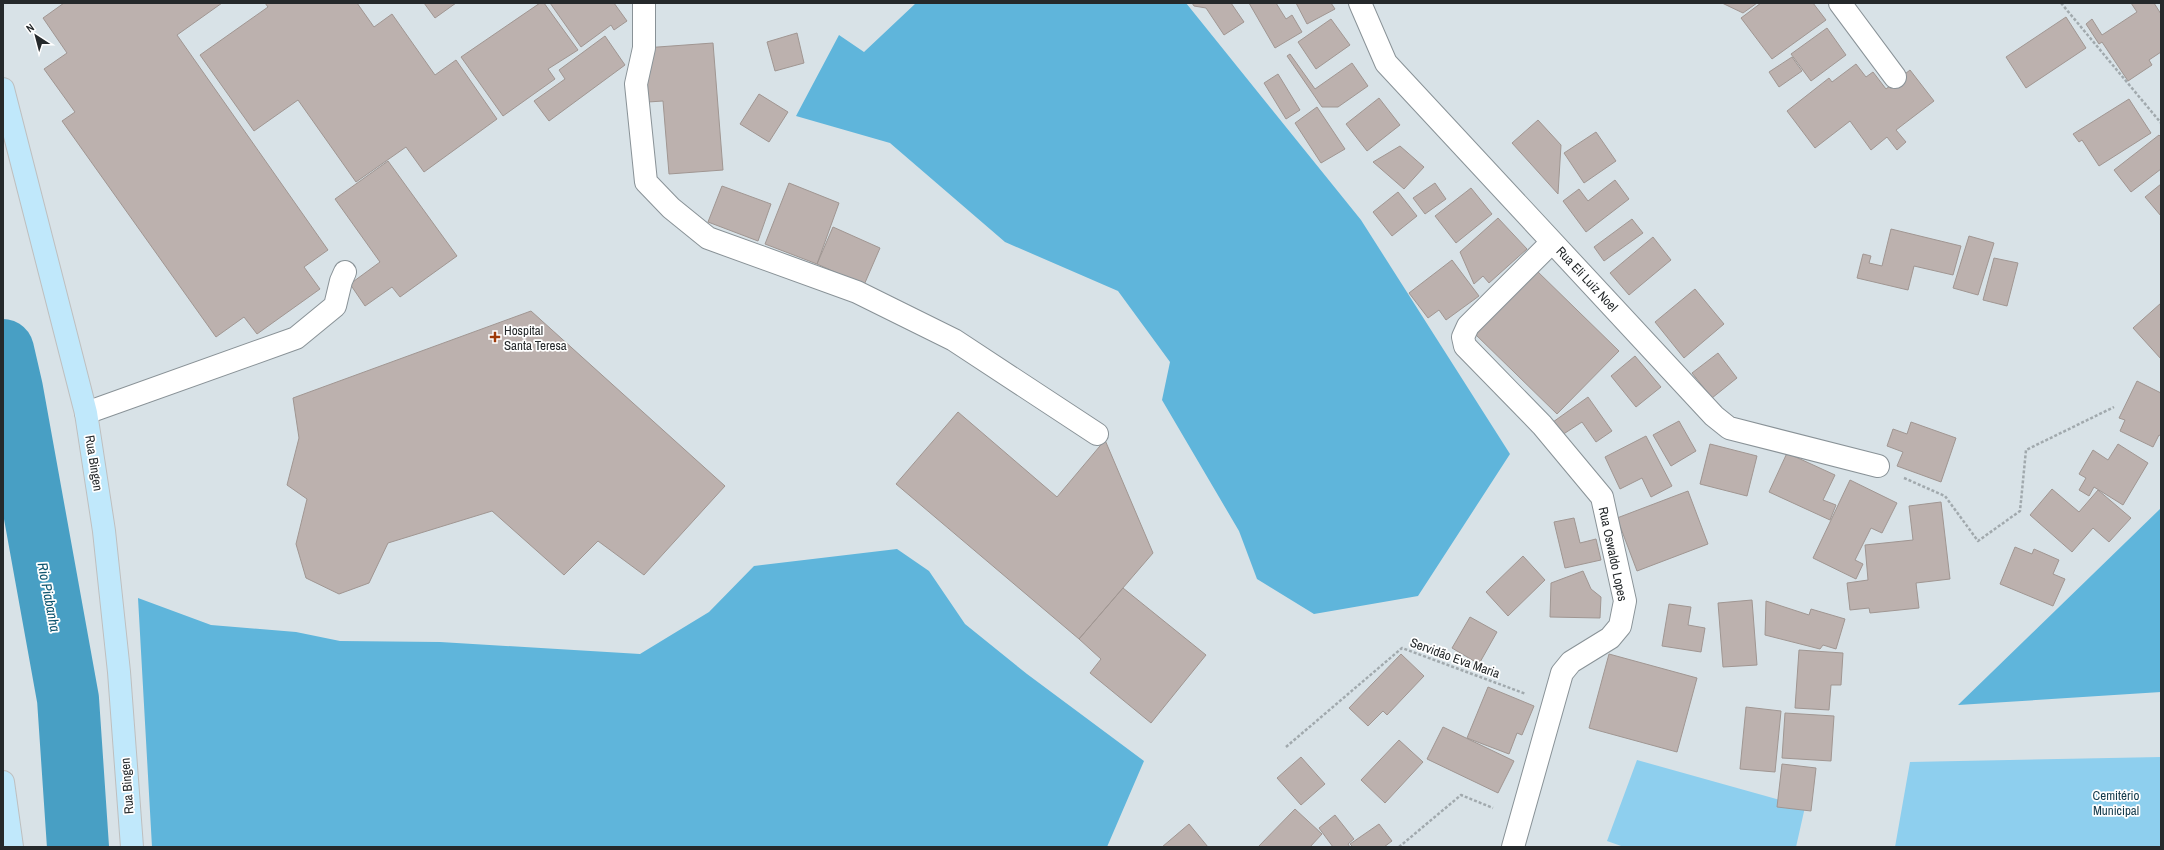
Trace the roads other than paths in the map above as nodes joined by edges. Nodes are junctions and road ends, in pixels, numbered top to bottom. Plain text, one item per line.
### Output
1 (644, 3) edge
2 (1360, 3) edge
3 (1840, 3) edge
4 (1895, 77) dead end
5 (3, 89) edge
6 (1552, 242) junction
7 (345, 272) dead end
8 (86, 413) junction
9 (1097, 434) dead end
10 (1878, 466) road end
11 (3, 782) edge
12 (12, 847) edge
13 (132, 847) edge
14 (1513, 847) edge

1 - 9 street
2 - 6 street, Rua Eli Luiz Noel
3 - 4 street
5 - 8 main road, Rua Bingen
6 - 10 street, Rua Eli Luiz Noel
6 - 14 street, Rua Oswaldo Lopes
7 - 8 street
8 - 13 main road, Rua Bingen
11 - 12 main road

